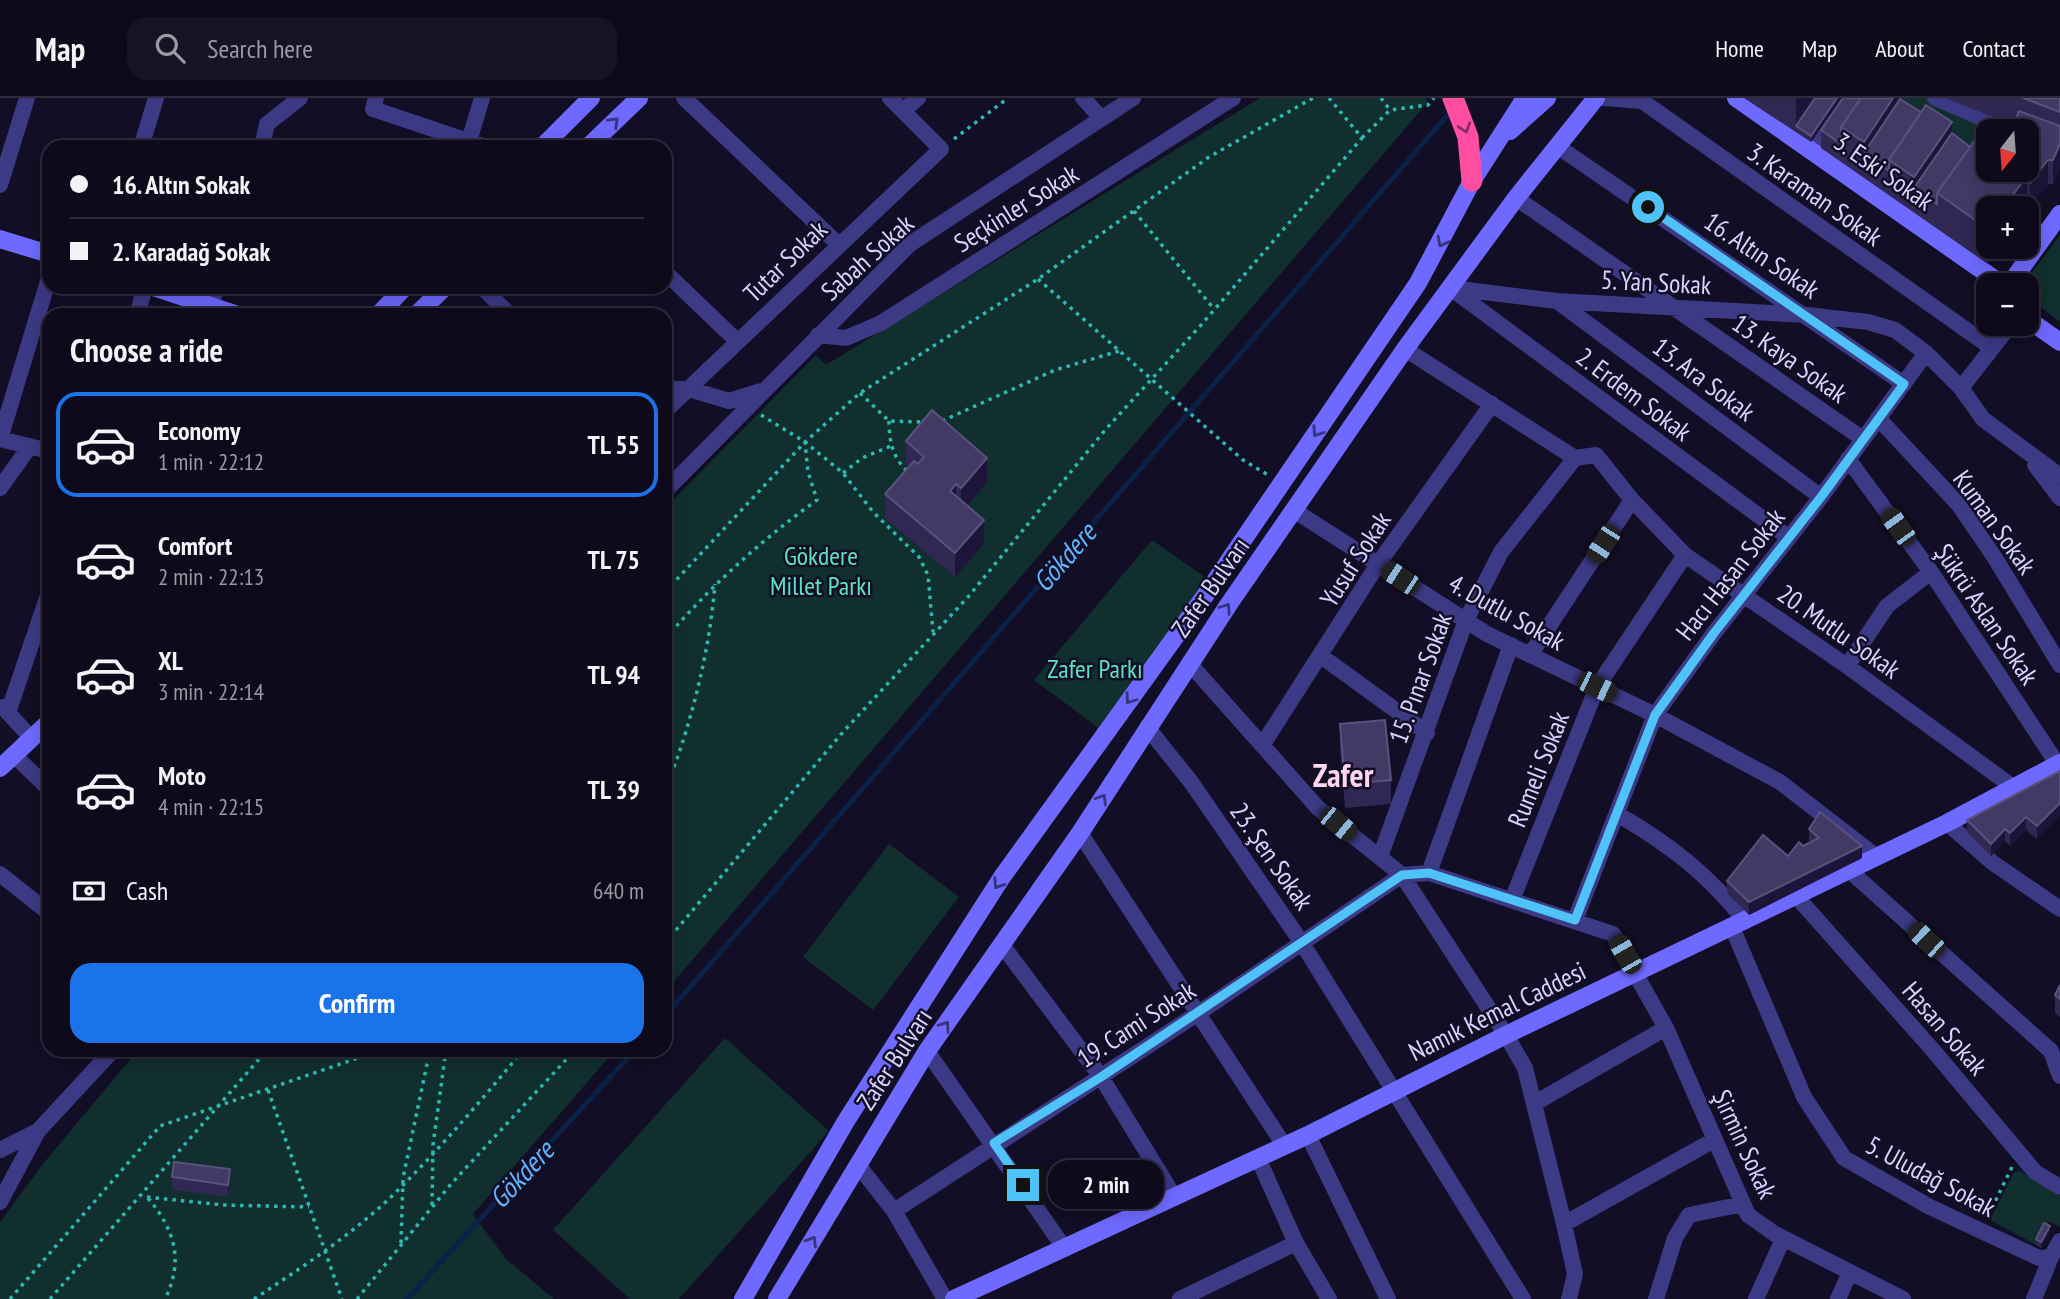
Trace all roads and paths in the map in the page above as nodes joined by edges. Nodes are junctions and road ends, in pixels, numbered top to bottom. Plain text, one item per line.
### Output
1 (27, 98) edge
2 (156, 98) edge
3 (300, 98) edge
4 (482, 98) edge
5 (591, 98) edge
6 (639, 98) edge
7 (684, 98) edge
8 (890, 98) edge
9 (918, 98) edge
10 (1009, 98) edge
11 (1083, 98) edge
12 (1133, 98) edge
13 (1232, 98) edge
14 (1313, 98) edge
15 (1329, 98) edge
16 (1381, 98) edge
17 (1434, 98) edge
18 (1453, 98) edge
19 (1525, 98) edge
20 (1546, 98) edge
21 (1596, 98) edge
22 (1604, 98) edge
23 (1736, 98) edge
24 (1845, 98) edge
25 (1935, 98) edge
26 (374, 103) edge
27 (1390, 110) junction
28 (903, 111) junction
29 (1101, 118) junction
30 (1983, 119) edge
31 (1505, 134) junction
32 (1362, 138) junction
33 (143, 140) edge
34 (264, 140) edge
35 (466, 140) edge
36 (469, 140) edge
37 (549, 140) edge
38 (596, 140) edge
39 (1557, 146) junction
40 (942, 149) junction
41 (1809, 151) junction
42 (1471, 171) junction
43 (0, 185) edge
44 (1516, 198) junction
45 (1134, 211) junction
46 (2060, 214) edge
47 (0, 239) edge
48 (838, 244) junction
49 (42, 252) edge
50 (1986, 273) edge
51 (2018, 273) edge
52 (672, 279) edge
53 (1038, 279) junction
54 (1451, 288) junction
55 (44, 294) edge
56 (173, 294) edge
57 (215, 294) edge
58 (398, 294) edge
59 (438, 294) edge
60 (489, 294) edge
61 (1557, 300) junction
62 (210, 307) junction
63 (214, 308) edge
64 (385, 308) edge
65 (423, 308) edge
66 (503, 308) edge
67 (1675, 308) junction
68 (1214, 309) junction
69 (1807, 315) junction
70 (2039, 327) edge
71 (818, 335) junction
72 (2002, 336) edge
73 (737, 341) junction
74 (2060, 342) edge
75 (1992, 348) junction
76 (1405, 349) junction
77 (1119, 351) junction
78 (1926, 353) junction
79 (1150, 379) junction
80 (1904, 384) junction
81 (1961, 388) junction
82 (672, 389) edge
83 (689, 389) junction
84 (765, 390) junction
85 (860, 393) junction
86 (1492, 404) junction
87 (672, 405) edge
88 (748, 406) junction
89 (1878, 418) junction
90 (889, 421) junction
91 (0, 439) edge
92 (1863, 439) junction
93 (805, 442) junction
94 (30, 446) junction
95 (891, 446) junction
96 (42, 449) edge
97 (2023, 449) junction
98 (1575, 458) junction
99 (1848, 459) junction
100 (843, 473) junction
101 (2060, 476) edge
102 (914, 478) edge
103 (1282, 483) junction
104 (672, 484) edge
105 (0, 488) edge
106 (1821, 497) junction
107 (2060, 498) edge
108 (1632, 500) junction
109 (1295, 511) junction
110 (1788, 538) junction
111 (1685, 555) junction
112 (1378, 564) junction
113 (1931, 572) junction
114 (715, 583) junction
115 (672, 584) edge
116 (1745, 595) junction
117 (42, 610) edge
118 (1466, 620) junction
119 (672, 631) edge
120 (933, 632) junction
121 (1511, 645) junction
122 (1530, 655) junction
123 (1321, 656) junction
124 (1189, 663) junction
125 (2060, 665) edge
126 (1847, 666) junction
127 (1597, 687) junction
128 (4, 709) edge
129 (1655, 715) junction
130 (1146, 727) junction
131 (42, 729) edge
132 (1427, 733) junction
133 (32, 739) junction
134 (1264, 744) junction
135 (15, 756) junction
136 (2059, 765) edge
137 (0, 768) edge
138 (672, 774) edge
139 (42, 782) edge
140 (2013, 787) junction
141 (1619, 816) junction
142 (1947, 823) junction
143 (1080, 833) junction
144 (1380, 857) junction
145 (1877, 857) junction
146 (1850, 870) junction
147 (1429, 873) junction
148 (0, 874) edge
149 (1402, 875) junction
150 (1796, 896) junction
151 (1512, 900) junction
152 (42, 907) edge
153 (2060, 909) edge
154 (1575, 920) junction
155 (1739, 924) junction
156 (672, 935) edge
157 (1302, 943) junction
158 (1002, 945) junction
159 (1636, 973) junction
160 (1200, 1012) junction
161 (1666, 1028) junction
162 (1507, 1035) junction
163 (927, 1051) junction
164 (107, 1057) edge
165 (261, 1057) edge
166 (361, 1057) edge
167 (429, 1057) edge
168 (445, 1057) edge
169 (517, 1057) edge
170 (569, 1057) edge
171 (2060, 1076) edge
172 (1101, 1077) junction
173 (268, 1089) junction
174 (1393, 1090) junction
175 (1535, 1104) junction
176 (218, 1107) junction
177 (38, 1132) junction
178 (1308, 1135) junction
179 (1714, 1140) junction
180 (994, 1143) junction
181 (1284, 1145) junction
182 (0, 1150) edge
183 (433, 1151) junction
184 (2019, 1153) junction
185 (1258, 1158) junction
186 (858, 1164) junction
187 (402, 1184) junction
188 (2060, 1187) edge
189 (1175, 1198) junction
190 (0, 1202) edge
191 (1744, 1204) junction
192 (309, 1207) junction
193 (432, 1207) junction
194 (894, 1211) junction
195 (1564, 1224) junction
196 (1981, 1231) junction
197 (1783, 1239) junction
198 (1296, 1243) junction
199 (401, 1245) junction
200 (1065, 1249) junction
201 (2054, 1249) edge
202 (324, 1250) junction
203 (1850, 1272) junction
204 (10, 1299) edge
205 (50, 1299) edge
206 (165, 1299) edge
207 (254, 1299) edge
208 (342, 1299) edge
209 (356, 1299) edge
210 (743, 1299) edge
211 (777, 1299) edge
212 (945, 1299) edge
213 (954, 1299) edge
214 (1180, 1299) edge
215 (1329, 1299) edge
216 (1388, 1299) edge
217 (1524, 1299) edge
218 (1569, 1299) edge
219 (1656, 1299) edge
220 (1756, 1299) edge
221 (1838, 1299) edge
222 (1903, 1299) edge
223 (2034, 1299) edge

1 - 43 street
2 - 33 street
3 - 34 street
4 - 36 street
5 - 37 main road
38 -> 6 main road
7 - 48 street
8 - 28 street
9 - 28 street
10 - 40 path
11 - 29 street
12 - 29 street, Sabah Sokak
13 - 71 street, Seçkinler Sokak
14 - 45 path
15 - 32 path
16 - 27 path
17 - 27 path
18 -> 42 highway
19 - 31 main road, Zafer Bulvarı
20 - 31 main road, Zafer Bulvarı
21 - 39 main road, Zafer Bulvarı
22 - 75 street, 3. Karaman Sokak
23 - 41 main road, 3. Eski Sokak
24 - 41 street
25 - 30 street
26 - 35 street
27 - 32 path
28 - 40 street
29 - 71 street, Sabah Sokak
31 - 42 main road, Zafer Bulvarı
32 - 68 path
39 - 44 main road, Zafer Bulvarı
39 - 69 street, 16. Altın Sokak
40 - 48 street, Tutar Sokak
41 - 50 main road, 3. Eski Sokak
42 -> 103 main road, Zafer Bulvarı
44 - 54 main road, Zafer Bulvarı
44 - 67 street, 13. Kaya Sokak
45 - 53 path
45 - 68 path
46 - 51 main road
47 - 49 main road
48 - 73 street, Tutar Sokak
52 - 73 street
53 - 77 path
53 - 85 path
54 - 61 street, 5. Yan Sokak
54 - 76 main road, Zafer Bulvarı
54 - 110 street, 2. Erdem Sokak
55 - 91 street
56 - 62 main road
57 - 62 street
58 - 64 main road
59 - 65 main road
60 - 66 street
61 - 67 street, 5. Yan Sokak
61 - 106 street, 13. Ara Sokak
62 - 63 main road
67 - 69 street, 5. Yan Sokak
67 - 92 street, 13. Kaya Sokak
68 - 79 path
69 - 78 street, 5. Yan Sokak
69 - 80 street, 16. Altın Sokak
70 - 74 main road
71 - 84 street, Sabah Sokak
72 - 75 street
73 - 83 street, Tutar Sokak
75 - 81 street
76 - 86 street, 20. Mutlu Sokak
76 - 109 main road, Zafer Bulvarı
77 - 79 path
77 - 90 path
78 - 80 street, Hacı Hasan Sokak
78 - 81 street, 5. Yan Sokak
79 - 103 path
79 - 120 path
80 - 89 street, Hacı Hasan Sokak
81 - 97 street, 5. Yan Sokak
82 - 83 street
83 - 84 street
83 - 87 street, Tutar Sokak
84 - 88 street, Sabah Sokak
85 - 90 path
85 - 93 path
86 - 98 street, 20. Mutlu Sokak
86 - 112 street, Yusuf Sokak
88 - 93 path
88 - 104 street, Sabah Sokak
89 - 92 street, Hacı Hasan Sokak
89 - 125 street, Kuman Sokak
90 - 95 path
91 - 94 street
92 - 99 street, Hacı Hasan Sokak
93 - 100 path
93 - 114 path
93 - 115 path
94 - 96 street
94 - 105 street
95 - 100 path
95 - 102 path
97 - 101 street, 5. Yan Sokak
97 - 107 street
98 - 108 street, 20. Mutlu Sokak
98 - 118 street, 15. Pınar Sokak
99 - 106 street, Hacı Hasan Sokak
99 - 113 street, Şükrü Aslan Sokak
100 - 120 path
103 -> 210 main road, Zafer Bulvarı
106 - 110 street, Hacı Hasan Sokak
108 - 111 street, 20. Mutlu Sokak
108 - 122 street
109 - 112 street, 4. Dutlu Sokak
124 -> 109 main road, Zafer Bulvarı
110 - 116 street, Hacı Hasan Sokak
111 - 116 street, 20. Mutlu Sokak
111 - 127 street, Rumeli Sokak
112 - 118 street, 4. Dutlu Sokak
112 - 123 street, Yusuf Sokak
113 - 126 street
113 - 136 street, Şükrü Aslan Sokak
114 - 119 path
114 - 138 path
116 - 126 street, 20. Mutlu Sokak
116 - 129 street, Hacı Hasan Sokak
117 - 128 street
118 - 121 street, 4. Dutlu Sokak
118 - 132 street, 15. Pınar Sokak
120 - 156 path
121 - 122 street, 4. Dutlu Sokak
121 - 147 street
122 - 127 street, 4. Dutlu Sokak
123 - 132 street
123 - 134 street, Yusuf Sokak
124 - 130 main road, Zafer Bulvarı
124 - 134 street
126 - 140 street, 20. Mutlu Sokak
127 - 129 street, 4. Dutlu Sokak
127 - 151 street, Rumeli Sokak
128 - 133 street
129 - 141 street, Hacı Hasan Sokak
129 - 145 street, 4. Dutlu Sokak
143 -> 130 main road, Zafer Bulvarı
130 - 157 street, 23. Şen Sokak
131 - 133 main road
132 - 144 street, 15. Pınar Sokak
133 - 135 main road
134 - 144 street
135 - 137 main road
135 - 139 street
136 - 140 main road, Namık Kemal Caddesi
140 - 142 main road, Namık Kemal Caddesi
141 - 154 street, Hacı Hasan Sokak
141 - 155 street, 5. Uludağ Sokak
142 - 145 main road, Namık Kemal Caddesi
142 - 153 street
143 - 158 main road, Zafer Bulvarı
143 - 160 street
144 - 149 street
145 - 146 main road, Namık Kemal Caddesi
146 - 150 main road, Namık Kemal Caddesi
146 - 171 street
147 - 149 street
147 - 151 street, Şirmin Sokak
148 - 152 street
149 - 157 street, 19. Cami Sokak
149 - 162 street
150 - 155 main road, Namık Kemal Caddesi
150 - 184 street, Hasan Sokak
151 - 154 street, Şirmin Sokak
154 - 159 street, Şirmin Sokak
155 - 159 main road, Namık Kemal Caddesi
155 - 196 street, 5. Uludağ Sokak
157 - 160 street, 19. Cami Sokak
157 - 174 street, 23. Şen Sokak
163 -> 158 main road, Zafer Bulvarı
158 - 172 street
159 - 161 street, Şirmin Sokak
159 - 162 main road, Namık Kemal Caddesi
160 - 172 street, 19. Cami Sokak
160 - 181 street
161 - 175 street
161 - 179 street, Şirmin Sokak
162 - 174 main road, Namık Kemal Caddesi
162 - 175 street
163 - 180 street
163 - 186 main road, Zafer Bulvarı
164 - 177 street
165 - 176 path
166 - 173 path
167 - 187 path
168 - 183 path
169 - 183 path
170 - 193 path
172 - 180 street, 19. Cami Sokak
172 - 189 street
173 - 176 path
173 - 192 path
174 - 178 main road, Namık Kemal Caddesi
174 - 217 street, 23. Şen Sokak
175 - 195 street
176 - 204 path
176 - 205 path
177 - 182 street
177 - 190 street
178 - 181 main road, Namık Kemal Caddesi
178 - 216 street
179 - 191 street, Şirmin Sokak
179 - 195 street
180 - 194 street, 19. Cami Sokak
180 - 200 street
181 - 185 main road, Namık Kemal Caddesi
183 - 187 path
183 - 193 path
184 - 188 street, Hasan Sokak
184 - 196 path
185 - 189 main road, Namık Kemal Caddesi
185 - 198 street
186 - 194 street
211 -> 186 main road, Zafer Bulvarı
187 - 199 path
187 - 202 path
189 - 200 main road, Namık Kemal Caddesi
191 - 197 street, Şirmin Sokak
191 - 219 street
192 - 202 path
192 - 206 path
193 - 199 path
194 - 212 street
195 - 218 street
196 - 201 street, 5. Uludağ Sokak
197 - 203 street, Şirmin Sokak
197 - 220 street
198 - 214 street
198 - 215 street
199 - 209 path
200 - 213 main road, Namık Kemal Caddesi
201 - 223 street
202 - 207 path
202 - 208 path
203 - 221 street
203 - 222 street, Şirmin Sokak

